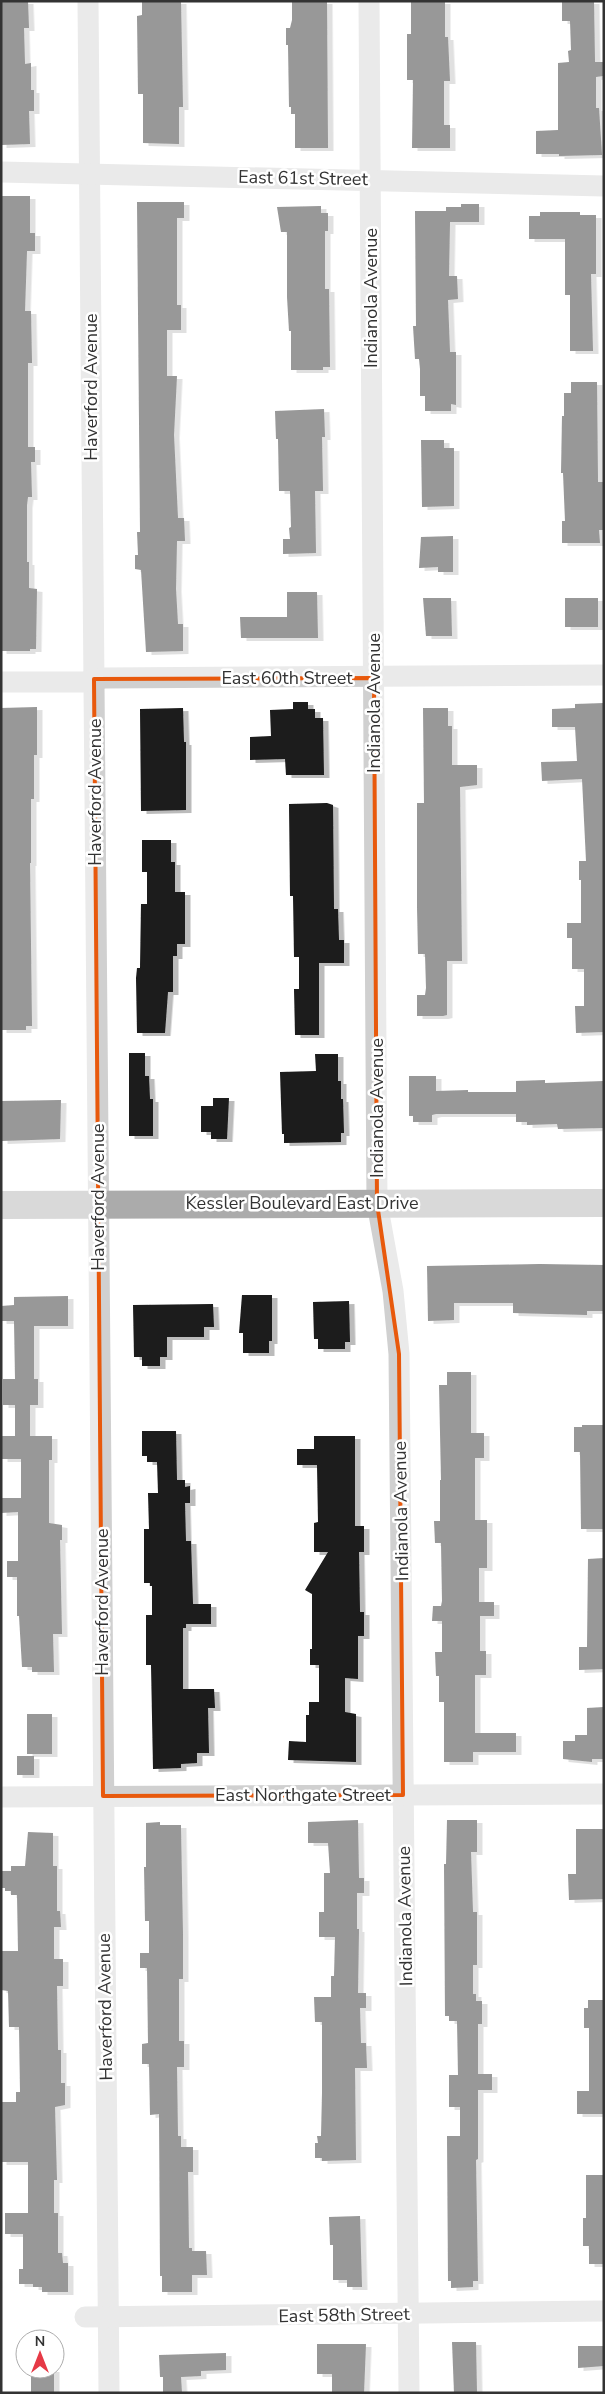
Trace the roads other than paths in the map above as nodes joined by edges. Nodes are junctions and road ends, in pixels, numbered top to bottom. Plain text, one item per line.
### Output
1 (88, 1) edge
2 (369, 1) edge
3 (1, 172) edge
4 (90, 173) junction
5 (370, 180) junction
6 (604, 186) edge
7 (604, 675) edge
8 (374, 678) junction
9 (94, 679) junction
10 (1, 682) edge
11 (378, 1203) junction
12 (604, 1203) edge
13 (98, 1204) junction
14 (1, 1205) edge
15 (604, 1794) edge
16 (404, 1795) junction
17 (103, 1796) junction
18 (1, 1797) edge
19 (604, 2312) edge
20 (408, 2314) junction
21 (85, 2317) dead end
22 (108, 2317) junction
23 (109, 2393) edge
24 (409, 2393) edge

1 - 4 street, Haverford Avenue
2 - 5 street, Indianola Avenue
3 - 4 street, East 61st Street
4 - 5 street, East 61st Street
4 - 9 street, Haverford Avenue
5 - 6 street, East 61st Street
5 - 8 street, Indianola Avenue
7 - 8 street, East 60th Street
8 - 9 street, East 60th Street
8 - 11 street, Indianola Avenue
9 - 10 street, East 60th Street
9 - 13 street, Haverford Avenue
11 - 12 main road, Kessler Boulevard East Drive
11 - 13 main road, Kessler Boulevard East Drive
11 - 16 street, Indianola Avenue
13 - 14 main road, Kessler Boulevard East Drive
13 - 17 street, Haverford Avenue
15 - 16 street, East Northgate Street
16 - 17 street, East Northgate Street
16 - 20 street, Indianola Avenue
17 - 18 street, East Northgate Street
17 - 22 street, Haverford Avenue
19 - 20 street, East 58th Street
20 - 22 street, East 58th Street
20 - 24 street, Indianola Avenue
21 - 22 street, East 58th Street
22 - 23 street, Haverford Avenue

